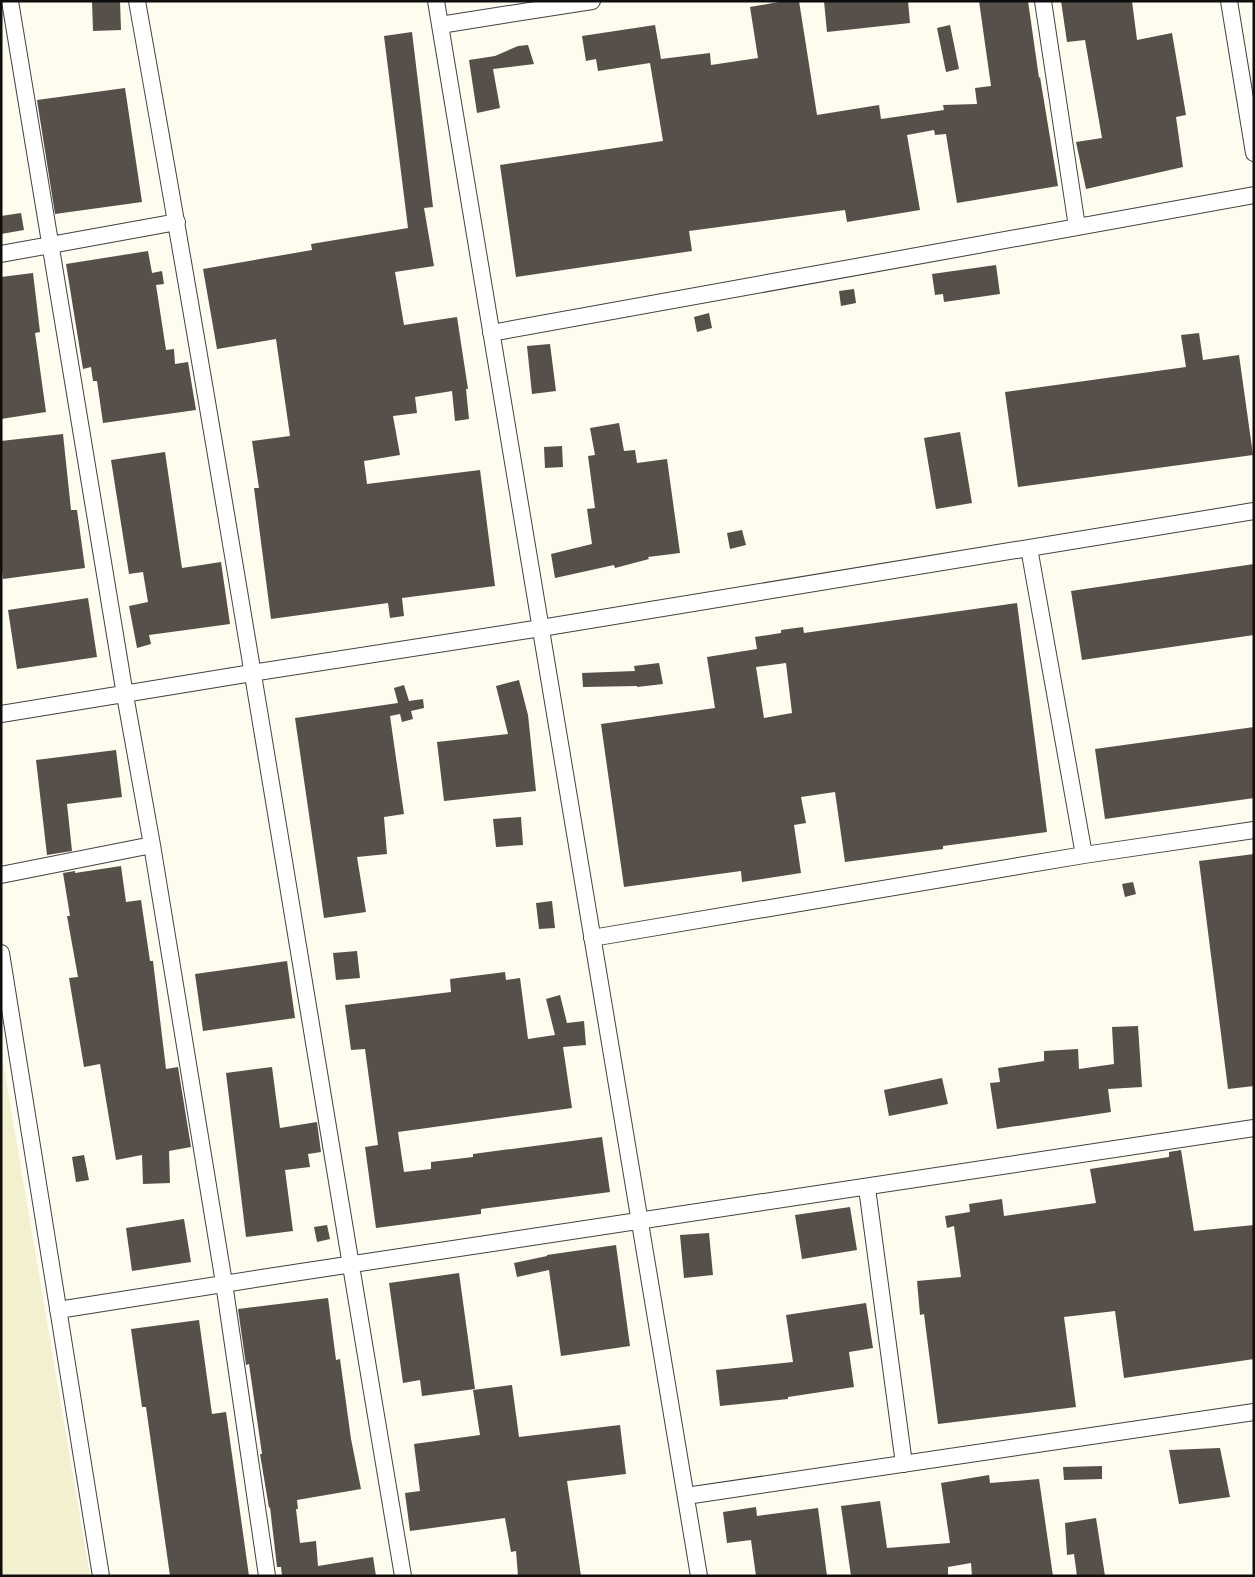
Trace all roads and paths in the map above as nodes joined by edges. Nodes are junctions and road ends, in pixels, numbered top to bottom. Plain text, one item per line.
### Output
1 (10, 1) edge
2 (137, 1) edge
3 (436, 1) edge
4 (592, 1) edge
5 (1043, 1) edge
6 (1229, 1) edge
7 (440, 25) junction
8 (1254, 153) edge
9 (1254, 195) edge
10 (177, 222) junction
11 (1077, 227) junction
12 (51, 246) junction
13 (1, 254) edge
14 (492, 334) junction
15 (1254, 510) edge
16 (1029, 548) junction
17 (541, 628) junction
18 (252, 673) junction
19 (125, 695) junction
20 (1, 714) edge
21 (1254, 830) edge
22 (152, 845) junction
23 (1084, 855) junction
24 (1, 875) edge
25 (592, 938) junction
26 (1, 952) edge
27 (1254, 1128) edge
28 (867, 1188) junction
29 (640, 1222) junction
30 (350, 1265) junction
31 (224, 1283) junction
32 (58, 1310) junction
33 (1254, 1412) edge
34 (904, 1464) junction
35 (686, 1496) junction
36 (101, 1576) edge
37 (267, 1576) edge
38 (403, 1576) edge
39 (699, 1576) edge

1 - 12 street
2 - 10 street
3 - 7 street
4 - 7 street
5 - 11 street
6 - 8 street
7 - 14 street
9 - 11 street
10 - 12 street
10 - 18 street
11 - 14 street
12 - 13 street
12 - 19 street
14 - 17 street
15 - 16 street
16 - 17 street
16 - 23 street
17 - 18 street
17 - 25 street
18 - 19 street
18 - 30 street
19 - 20 street
19 - 22 street
21 - 23 street
22 - 24 street
22 - 31 street
23 - 25 street
25 - 29 street
26 - 32 street
27 - 28 street
28 - 29 street
28 - 34 street
29 - 30 street
29 - 35 street
30 - 31 street
30 - 38 street
31 - 32 street
31 - 37 street
32 - 36 street
33 - 34 street
34 - 35 street
35 - 39 street

